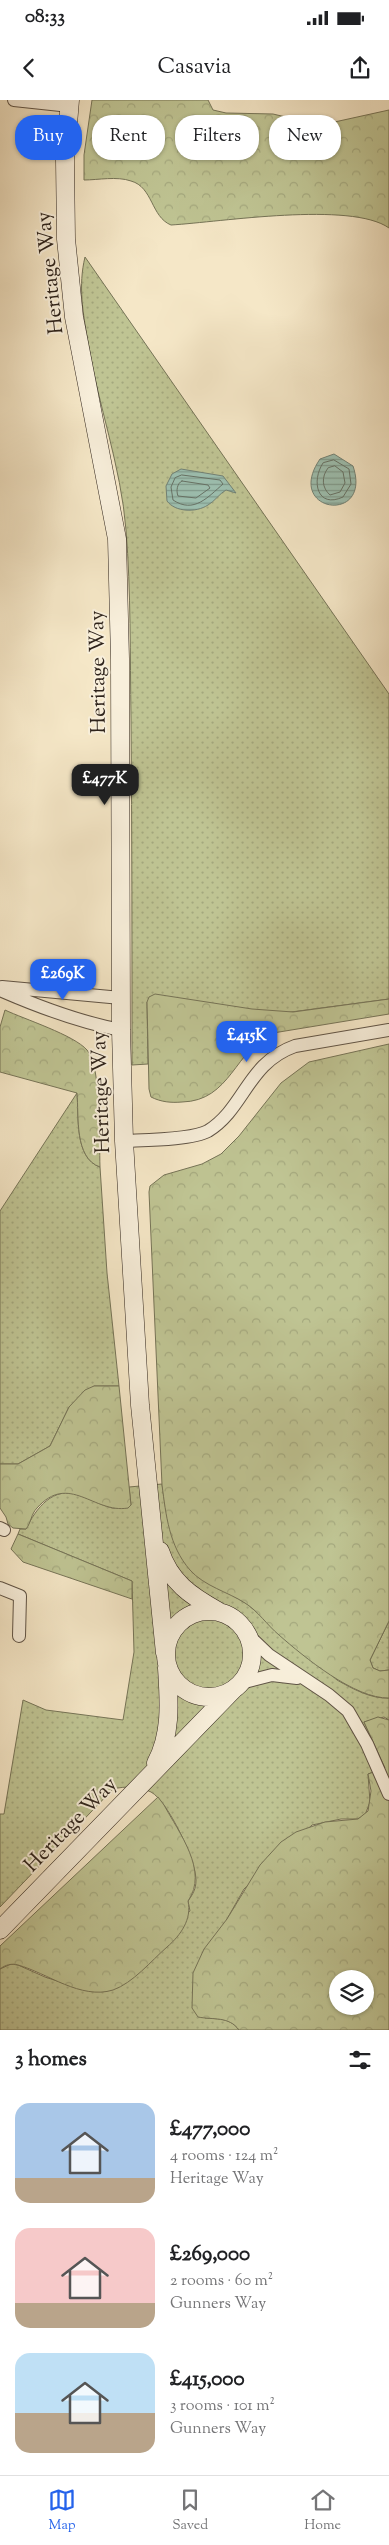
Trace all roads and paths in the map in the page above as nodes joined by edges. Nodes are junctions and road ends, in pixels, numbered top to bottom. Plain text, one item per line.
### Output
1 (14, 100) edge
2 (70, 103) edge
3 (0, 988) edge
4 (121, 998) junction
5 (121, 1030) junction
6 (389, 1030) edge
7 (124, 1141) junction
8 (151, 1516) junction
9 (0, 1588) edge
10 (219, 1612) junction
11 (247, 1634) junction
12 (18, 1636) dead end
13 (166, 1659) junction
14 (304, 1680) junction
15 (238, 1685) junction
16 (151, 1772) junction
17 (389, 1794) edge
18 (0, 1930) edge

1 - 2 street
2 - 4 street, Heritage Way
3 - 4 street
3 - 5 street
4 - 5 street, Heritage Way
5 - 7 street, Heritage Way
6 - 7 street
7 - 8 street, Heritage Way
8 - 10 street, Heritage Way
8 - 13 street, Heritage Way
9 - 12 street
10 - 11 street
10 - 13 street
11 - 14 street
11 - 15 street
13 - 15 street
13 - 16 street, Heritage Way
14 - 15 street
14 - 17 street
15 - 16 street, Heritage Way
16 - 18 street, Heritage Way

